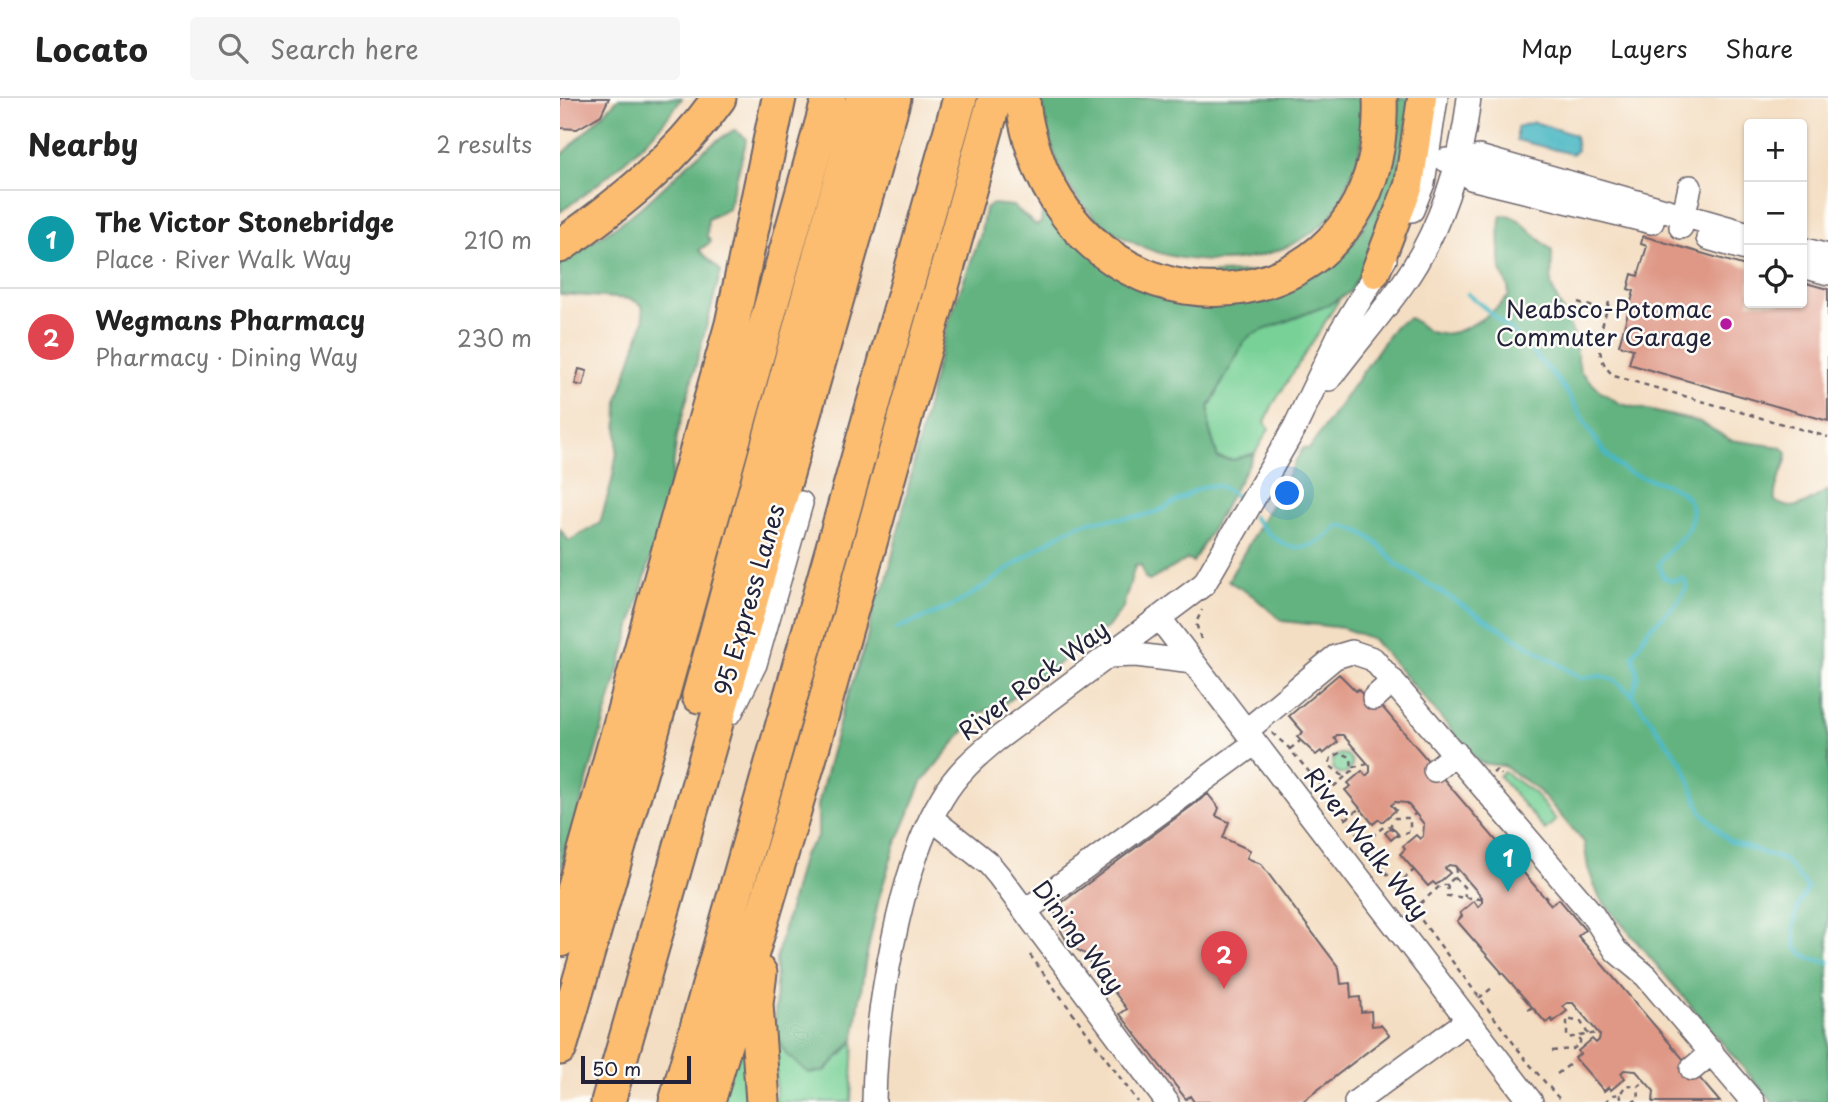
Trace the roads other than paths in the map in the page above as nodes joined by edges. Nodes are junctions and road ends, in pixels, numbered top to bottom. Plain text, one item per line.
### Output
1 (719, 98) edge
2 (779, 98) edge
3 (829, 98) edge
4 (863, 98) edge
5 (894, 98) edge
6 (960, 98) edge
7 (995, 98) edge
8 (1023, 98) edge
9 (1380, 98) edge
10 (1422, 98) edge
11 (1436, 98) edge
12 (1469, 98) edge
13 (1429, 156) junction
14 (1457, 163) junction
15 (1690, 187) dead end
16 (1681, 223) junction
17 (1744, 233) edge
18 (560, 246) edge
19 (1744, 248) edge
20 (1807, 250) edge
21 (1828, 256) edge
22 (1807, 267) edge
23 (1375, 273) junction
24 (1828, 273) edge
25 (1295, 427) junction
26 (801, 503) dead end
27 (1203, 592) junction
28 (1160, 618) junction
29 (1193, 652) junction
30 (1109, 656) junction
31 (1393, 681) junction
32 (1374, 698) dead end
33 (1257, 736) junction
34 (1456, 753) junction
35 (701, 766) junction
36 (1435, 770) dead end
37 (931, 818) junction
38 (790, 824) junction
39 (1025, 911) junction
40 (560, 940) edge
41 (1467, 1021) junction
42 (560, 1048) edge
43 (1712, 1052) junction
44 (1692, 1069) dead end
45 (1365, 1099) edge
46 (608, 1102) edge
47 (676, 1102) edge
48 (708, 1102) edge
49 (763, 1102) edge
50 (874, 1102) edge
51 (1167, 1102) edge
52 (1531, 1102) edge
53 (1753, 1102) edge

1 - 18 highway
2 - 40 highway
3 - 42 highway
4 - 35 highway
5 - 35 highway, 95 Express Lanes
6 - 47 highway
7 - 38 highway
8 - 9 highway
10 - 23 main road
11 - 13 street, River Rock Way
12 - 14 street, River Rock Way
13 - 14 street
13 - 23 street, River Rock Way
14 - 16 street
14 - 25 street, River Rock Way
15 - 16 street
16 - 17 street
16 - 19 street
20 - 21 street
22 - 24 street
23 - 25 street, River Rock Way
25 - 27 street, River Rock Way
26 - 35 street
27 - 28 street, River Rock Way
27 - 29 street
28 - 29 street, River Walk Way
28 - 30 street, River Rock Way
29 - 30 street
29 - 33 street, River Walk Way
30 - 37 street, River Rock Way
31 - 32 street
31 - 33 street
31 - 34 street
33 - 39 street
33 - 41 street, River Walk Way
34 - 36 street
34 - 43 street
35 - 46 highway, 95 Express Lanes
37 - 39 street, Dining Way
37 - 50 street, River Rock Way
38 - 48 highway
38 - 49 highway
39 - 51 street, Dining Way
41 - 45 street
41 - 52 street, River Walk Way
43 - 44 street
43 - 53 street

